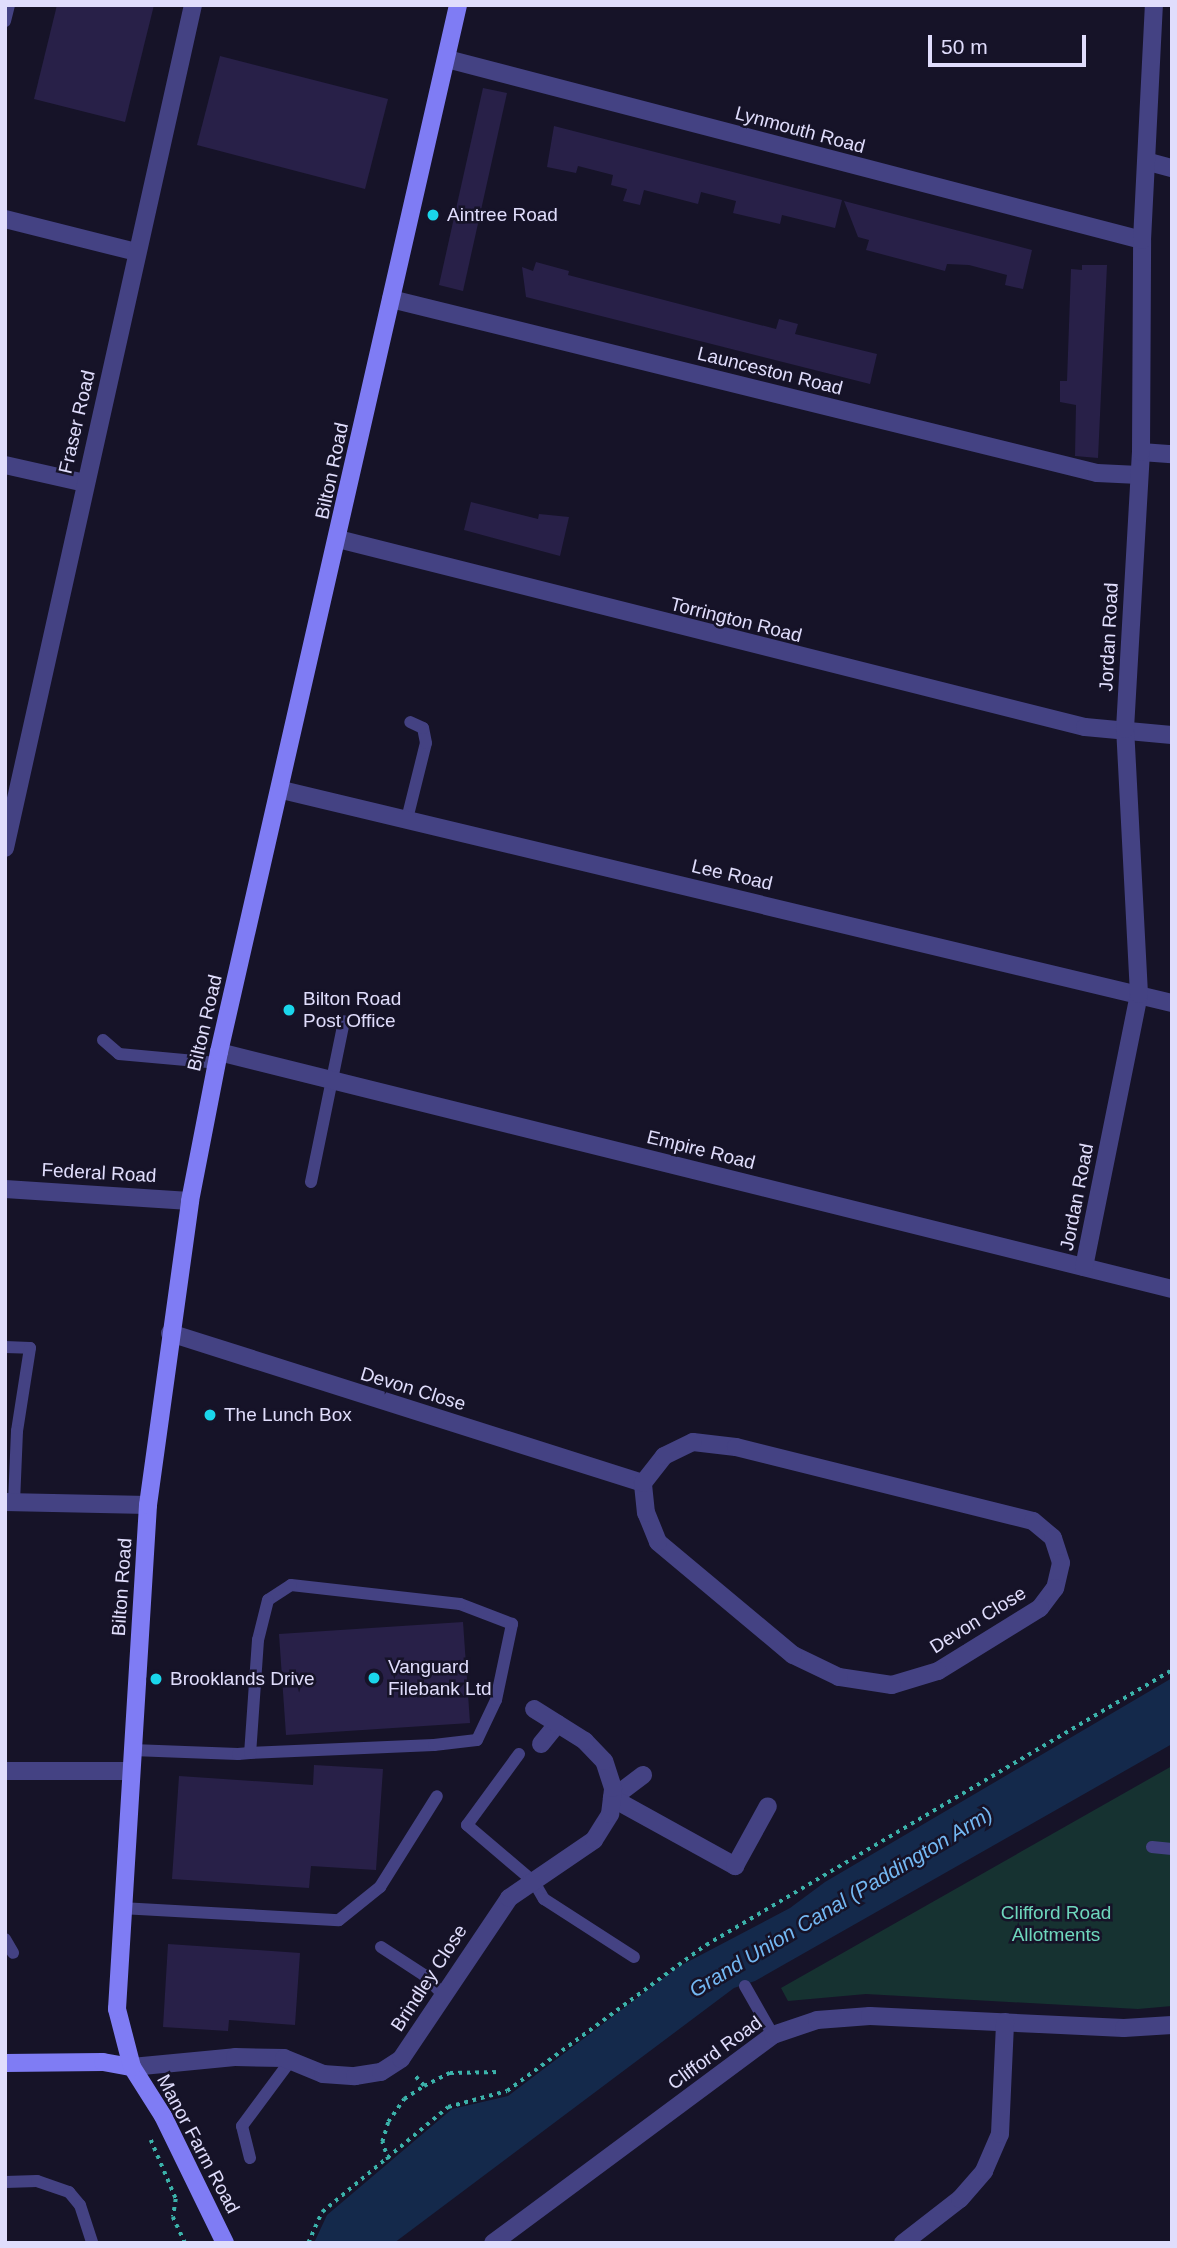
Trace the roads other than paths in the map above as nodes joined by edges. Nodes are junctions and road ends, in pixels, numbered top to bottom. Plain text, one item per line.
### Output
1 (9, 5) edge
2 (193, 5) edge
3 (458, 5) edge
4 (1154, 5) edge
5 (5, 21) edge
6 (447, 59) junction
7 (1149, 162) junction
8 (1172, 168) edge
9 (5, 219) edge
10 (1142, 240) junction
11 (136, 252) junction
12 (391, 299) junction
13 (1141, 452) junction
14 (1172, 454) edge
15 (5, 465) edge
16 (1139, 475) junction
17 (85, 484) junction
18 (338, 539) junction
19 (410, 722) dead end
20 (1125, 729) junction
21 (1172, 735) edge
22 (282, 790) junction
23 (407, 819) junction
24 (5, 848) edge
25 (1139, 994) junction
26 (1172, 1003) edge
27 (344, 1021) dead end
28 (103, 1040) dead end
29 (218, 1058) junction
30 (334, 1080) junction
31 (311, 1182) dead end
32 (5, 1189) edge
33 (190, 1201) junction
34 (1084, 1267) junction
35 (1172, 1289) edge
36 (170, 1333) junction
37 (5, 1347) edge
38 (643, 1483) junction
39 (10, 1502) edge
40 (148, 1505) junction
41 (534, 1709) dead end
42 (557, 1724) junction
43 (541, 1744) dead end
44 (132, 1750) junction
45 (250, 1753) junction
46 (519, 1754) dead end
47 (131, 1770) junction
48 (5, 1771) edge
49 (643, 1775) dead end
50 (437, 1796) dead end
51 (612, 1798) junction
52 (768, 1805) dead end
53 (1152, 1847) dead end
54 (1172, 1849) edge
55 (534, 1882) junction
56 (121, 1908) junction
57 (5, 1939) edge
58 (381, 1947) dead end
59 (13, 1953) dead end
60 (634, 1957) dead end
61 (745, 1986) dead end
62 (443, 1995) junction
63 (1005, 2022) junction
64 (1172, 2025) edge
65 (773, 2035) junction
66 (291, 2060) junction
67 (5, 2063) edge
68 (132, 2067) junction
69 (250, 2158) dead end
70 (5, 2182) edge
71 (92, 2243) edge
72 (225, 2243) edge
73 (493, 2243) edge
74 (902, 2243) edge

1 - 5 lane
2 - 11 street, Fraser Road
3 - 6 street, Bilton Road
4 - 7 street, Jordan Road
6 - 10 street, Lynmouth Road
6 - 12 street, Bilton Road
7 - 8 street
7 - 10 street, Jordan Road
9 - 11 street
10 - 13 street, Jordan Road
11 - 17 street, Fraser Road
12 - 16 street, Launceston Road
12 - 18 street, Bilton Road
13 - 14 street
13 - 16 street, Jordan Road
15 - 17 street
16 - 20 street, Jordan Road
17 - 24 street, Fraser Road
18 - 20 street, Torrington Road
18 - 22 street, Bilton Road
19 - 23 lane
20 - 21 street, Torrington Road
20 - 25 street, Jordan Road
22 - 23 street, Lee Road
22 - 29 street, Bilton Road
23 - 25 street, Lee Road
25 - 26 street, Lee Road
25 - 34 street, Jordan Road
27 - 30 lane
28 - 29 lane
29 - 30 street, Empire Road
29 - 33 street, Bilton Road
30 - 31 lane
30 - 34 street, Empire Road
32 - 33 street, Federal Road
33 - 36 street, Bilton Road
34 - 35 street, Empire Road
36 - 38 street, Devon Close
36 - 40 street, Bilton Road
37 - 39 lane
38 - 38 street, Devon Close
39 - 40 street
40 - 44 street, Bilton Road
41 - 42 street
42 - 43 street
42 - 51 street
44 - 45 lane
44 - 47 street, Bilton Road
45 - 45 lane
46 - 55 lane
47 - 48 street
47 - 56 street, Bilton Road
49 - 51 street
50 - 56 lane
51 - 52 street
51 - 55 street, Brindley Close
53 - 54 lane
55 - 60 lane
55 - 62 street, Brindley Close
56 - 68 street, Bilton Road
57 - 59 lane
58 - 62 lane
61 - 65 lane
62 - 66 street, Brindley Close
63 - 64 street, Clifford Road
63 - 65 street, Clifford Road
63 - 74 street
65 - 73 street, Clifford Road
66 - 68 street, Brindley Close
66 - 69 lane
67 - 68 street, Manor Farm Road
68 - 72 street, Manor Farm Road
70 - 71 lane

